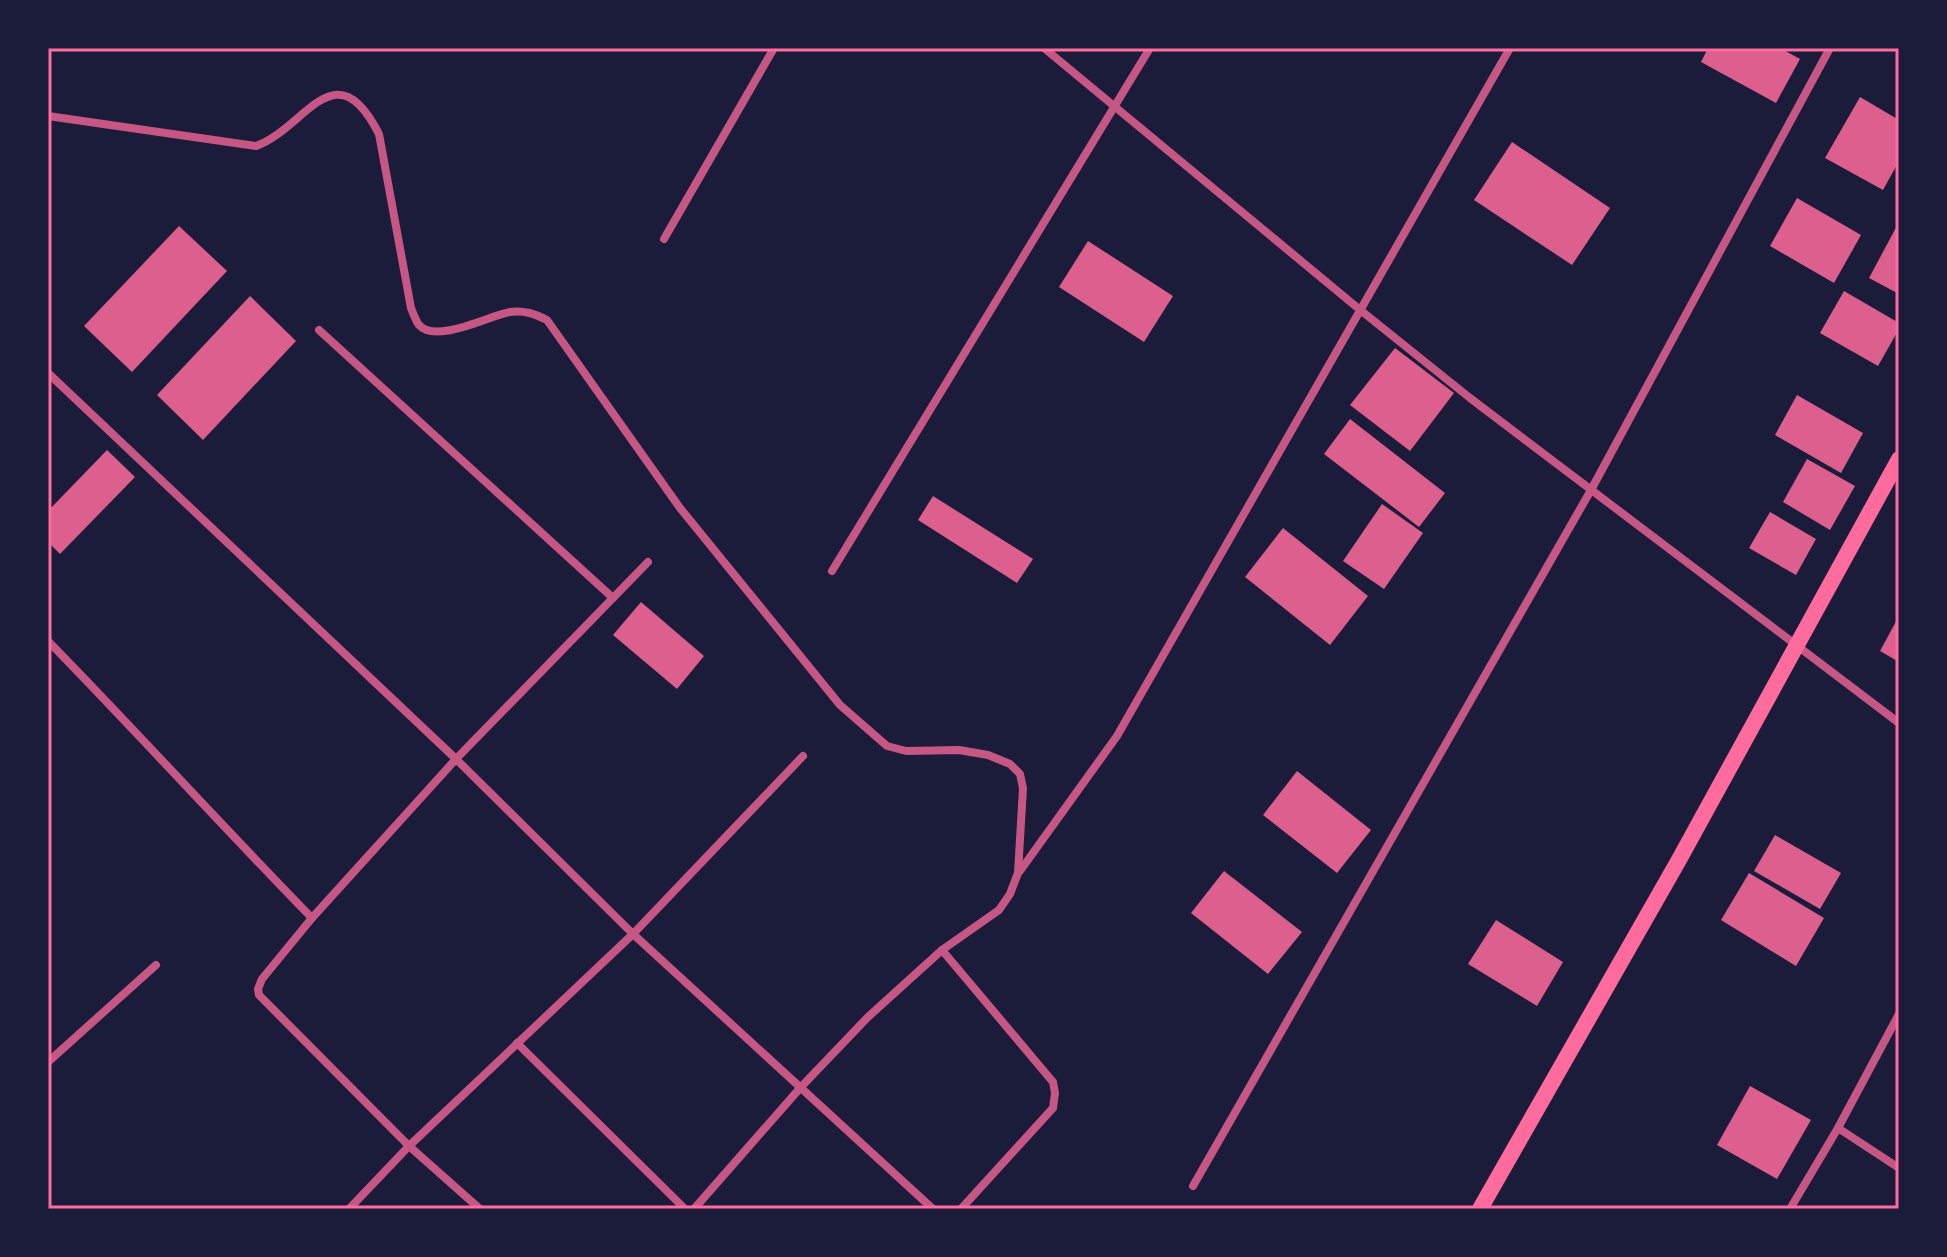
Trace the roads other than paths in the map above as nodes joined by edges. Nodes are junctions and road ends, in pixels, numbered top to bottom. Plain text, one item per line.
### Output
1 (774, 48) edge
2 (1044, 48) edge
3 (1150, 48) edge
4 (1510, 48) edge
5 (1830, 48) edge
6 (1113, 106) junction
7 (48, 116) edge
8 (664, 239) dead end
9 (1359, 309) junction
10 (319, 330) dead end
11 (48, 373) edge
12 (1899, 459) edge
13 (1591, 490) junction
14 (648, 562) dead end
15 (832, 571) dead end
16 (613, 598) junction
17 (48, 641) edge
18 (1798, 645) junction
19 (1899, 723) edge
20 (803, 756) dead end
21 (456, 759) junction
22 (1018, 873) junction
23 (312, 918) junction
24 (633, 934) junction
25 (942, 950) junction
26 (156, 965) dead end
27 (1899, 1014) edge
28 (517, 1043) junction
29 (48, 1062) edge
30 (801, 1087) junction
31 (1838, 1128) junction
32 (409, 1146) junction
33 (1899, 1168) edge
34 (1193, 1186) dead end
35 (349, 1209) edge
36 (480, 1209) edge
37 (685, 1209) edge
38 (694, 1209) edge
39 (933, 1209) edge
40 (961, 1209) edge
41 (1480, 1209) edge
42 (1790, 1209) edge

1 - 8 street
2 - 6 street
3 - 6 street
4 - 9 street
5 - 13 street
6 - 9 street
6 - 15 street
7 - 22 street
9 - 13 street
9 - 22 street
10 - 16 street
11 - 21 street
12 - 18 main road
13 - 18 street
13 - 34 street
14 - 16 street
16 - 21 street
17 - 23 street
18 - 19 street
18 - 41 main road
20 - 24 street
21 - 23 street
21 - 24 street
22 - 25 street
23 - 32 street
24 - 28 street
24 - 30 street
25 - 30 street
25 - 40 street
26 - 29 street
27 - 31 street
28 - 32 street
28 - 37 street
30 - 38 street
30 - 39 street
31 - 33 street
31 - 42 street
32 - 35 street
32 - 36 street

